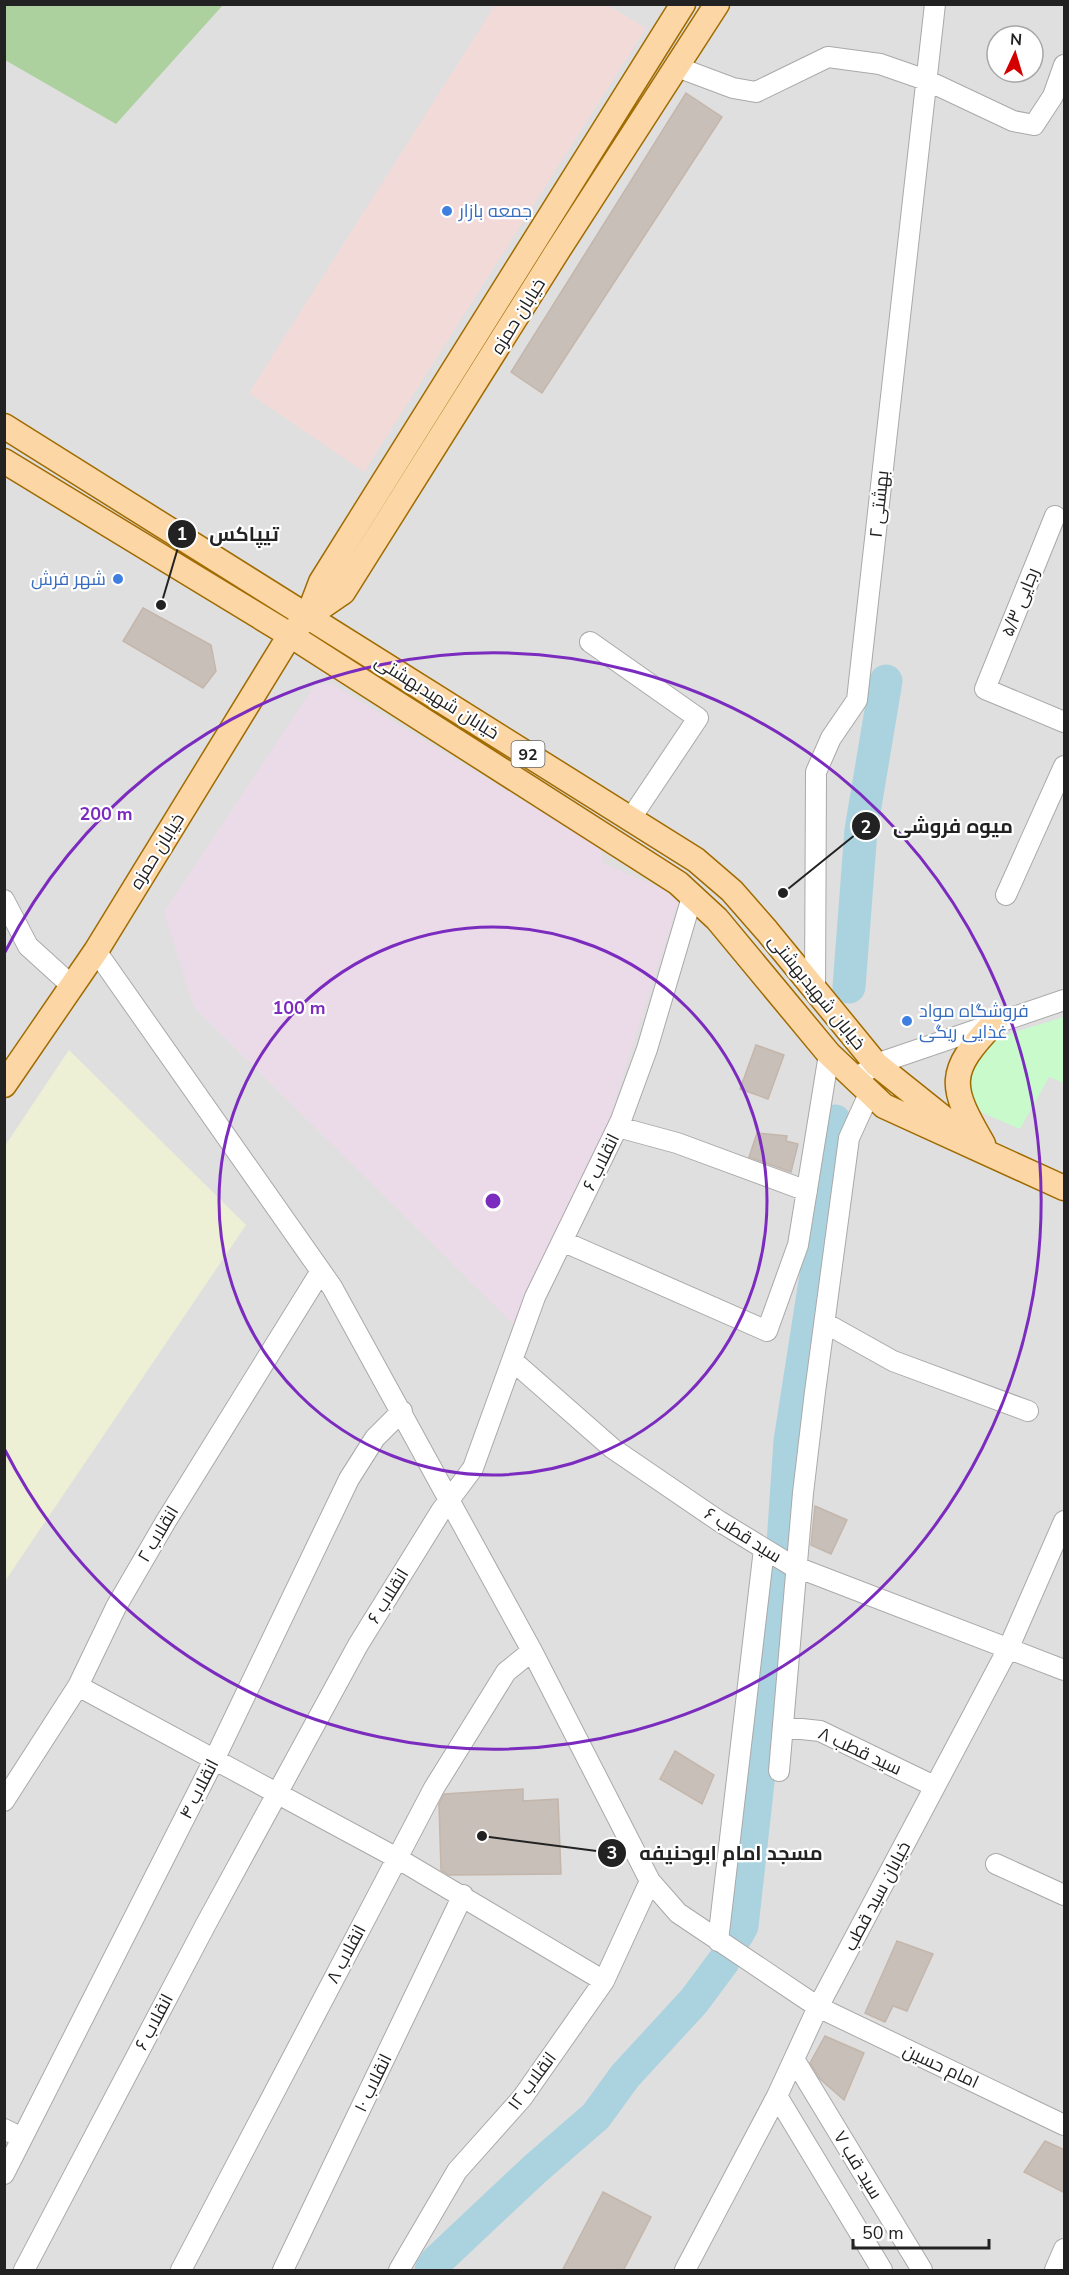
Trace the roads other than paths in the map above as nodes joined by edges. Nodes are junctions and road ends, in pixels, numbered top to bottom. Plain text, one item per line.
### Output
1 (683, 4) edge
2 (717, 4) edge
3 (935, 4) edge
4 (1065, 65) edge
5 (677, 67) junction
6 (926, 80) junction
7 (1059, 98) edge
8 (4, 426) edge
9 (4, 462) edge
10 (1055, 516) dead end
11 (308, 616) junction
12 (290, 635) junction
13 (590, 642) dead end
14 (1065, 722) edge
15 (1065, 766) edge
16 (631, 818) junction
17 (1006, 895) dead end
18 (693, 897) junction
19 (4, 900) edge
20 (96, 951) junction
21 (72, 986) junction
22 (815, 993) junction
23 (1065, 1000) edge
24 (995, 1022) junction
25 (829, 1054) junction
26 (876, 1064) junction
27 (4, 1085) edge
28 (862, 1087) junction
29 (618, 1127) junction
30 (991, 1156) junction
31 (1065, 1188) edge
32 (807, 1191) junction
33 (562, 1241) junction
34 (321, 1271) junction
35 (825, 1323) junction
36 (513, 1361) junction
37 (402, 1411) junction
38 (1028, 1411) dead end
39 (450, 1498) junction
40 (1065, 1521) edge
41 (764, 1549) junction
42 (797, 1567) junction
43 (1009, 1647) junction
44 (532, 1651) junction
45 (1065, 1670) edge
46 (78, 1686) junction
47 (783, 1727) junction
48 (214, 1758) junction
49 (779, 1771) dead end
50 (934, 1786) junction
51 (277, 1791) junction
52 (4, 1801) edge
53 (397, 1858) junction
54 (996, 1864) dead end
55 (650, 1881) junction
56 (1065, 1895) edge
57 (464, 1896) junction
58 (718, 1941) junction
59 (604, 1981) junction
60 (818, 2007) junction
61 (794, 2059) junction
62 (777, 2096) junction
63 (1065, 2125) edge
64 (13, 2133) edge
65 (4, 2174) edge
66 (1065, 2249) edge
67 (24, 2271) edge
68 (181, 2271) edge
69 (283, 2271) edge
70 (399, 2271) edge
71 (685, 2271) edge
72 (882, 2271) edge
73 (922, 2271) edge
74 (1055, 2271) edge

1 - 11 main road, خیابان حمزه
2 - 5 main road, خیابان حمزه
3 - 6 street, بهشتی ۲
4 - 7 street
5 - 6 street
5 - 11 main road, خیابان حمزه
6 - 7 street
6 - 22 street, بهشتی ۲
8 - 11 main road, خیابان شهیدبهشتی / 92
9 - 12 main road, خیابان شهیدبهشتی / 92
10 - 14 street, رجایی ۵/۳
11 - 12 main road, خیابان حمزه
11 - 16 main road, خیابان شهیدبهشتی / 92
12 - 18 main road, خیابان شهیدبهشتی / 92
12 - 20 main road, خیابان حمزه
13 - 16 street
15 - 17 street
16 - 22 main road, خیابان شهیدبهشتی / 92
18 - 25 main road, خیابان شهیدبهشتی / 92
18 - 29 street, انقلاب ۶
19 - 21 street
20 - 21 main road, خیابان حمزه
20 - 34 street, امام حسین
21 - 27 main road, خیابان حمزه
22 - 26 main road, خیابان شهیدبهشتی / 92
23 - 24 street
24 - 26 street
24 - 30 main road
25 - 28 main road, خیابان شهیدبهشتی / 92
25 - 32 street
26 - 28 street
26 - 30 main road, خیابان شهیدبهشتی / 92
28 - 30 main road, خیابان شهیدبهشتی / 92
28 - 35 street
29 - 32 street
29 - 33 street, انقلاب ۶
30 - 31 main road, خیابان شهیدبهشتی / 92
32 - 33 street
33 - 36 street, انقلاب ۶
34 - 37 street, امام حسین
34 - 46 street, انقلاب ۲
35 - 38 street
35 - 42 street
36 - 39 street, انقلاب ۶
36 - 41 street, سید قطب ۶
37 - 39 street, امام حسین
37 - 48 street, انقلاب ۴
39 - 44 street, امام حسین
39 - 51 street, انقلاب ۶
40 - 43 street, خیابان سید قطب
41 - 42 street, سید قطب ۶
41 - 58 street
42 - 43 street, سید قطب ۶
42 - 47 street
43 - 45 street, سید قطب ۶
43 - 50 street, خیابان سید قطب
44 - 53 street, انقلاب ۸
44 - 55 street, امام حسین
46 - 48 street
46 - 52 street, انقلاب ۲
47 - 49 street
47 - 50 street, سید قطب ۸
48 - 51 street
48 - 64 street, انقلاب ۴
50 - 60 street, خیابان سید قطب
51 - 53 street
51 - 67 street, انقلاب ۶
53 - 57 street
53 - 68 street, انقلاب ۸
54 - 56 street
55 - 58 street, امام حسین
55 - 59 street, انقلاب ۱۲
57 - 59 street
57 - 69 street, انقلاب ۱۰
58 - 60 street, امام حسین
59 - 70 street, انقلاب ۱۲
60 - 61 street, خیابان سید قطب
60 - 63 street, امام حسین
61 - 62 street, خیابان سید قطب
61 - 73 street, سید قب ۷
62 - 71 street, خیابان سید قطب
62 - 72 street
64 - 65 street, انقلاب ۴
66 - 74 street

